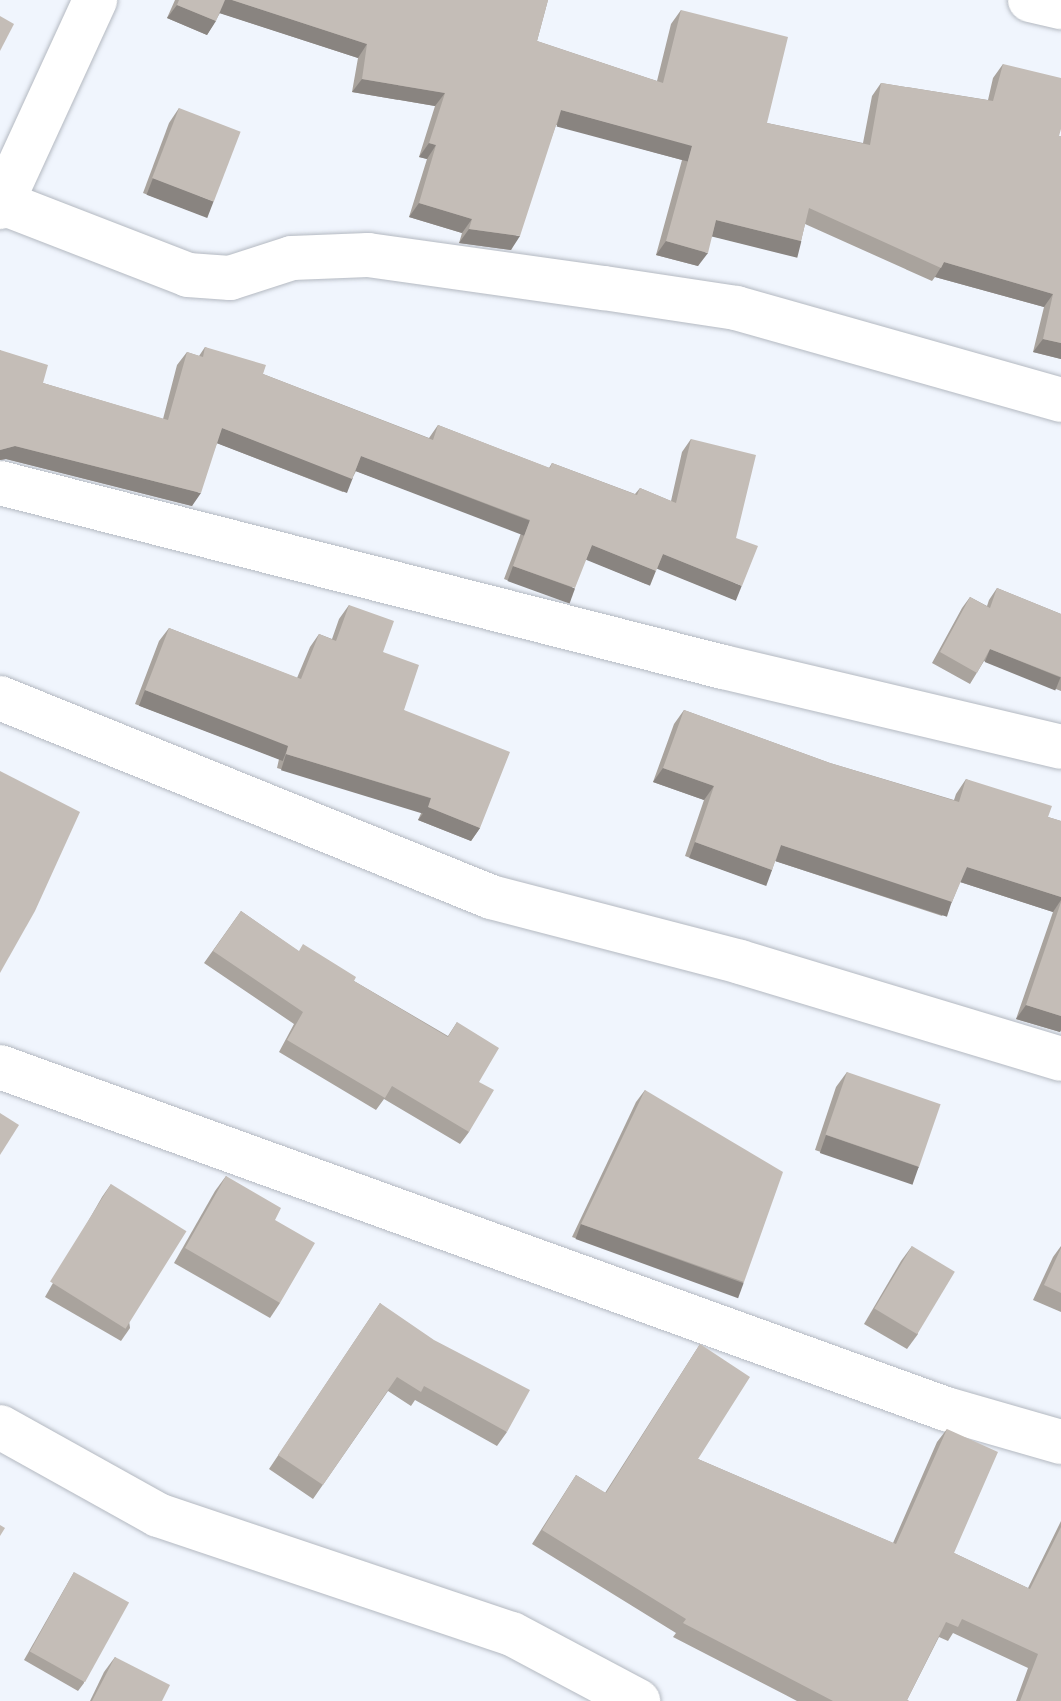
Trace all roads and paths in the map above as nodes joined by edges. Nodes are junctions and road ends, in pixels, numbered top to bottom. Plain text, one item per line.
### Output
1 (95, 0) edge
2 (1030, 0) edge
3 (1061, 7) edge
4 (1, 204) edge
5 (1061, 400) edge
6 (0, 483) edge
7 (0, 698) edge
8 (1061, 747) edge
9 (1061, 1059) edge
10 (0, 1067) edge
11 (0, 1427) edge
12 (1061, 1442) edge
13 (638, 1701) edge

1 - 4 street
2 - 3 street
4 - 5 street
6 - 8 street
7 - 9 street
10 - 12 street
11 - 13 street

